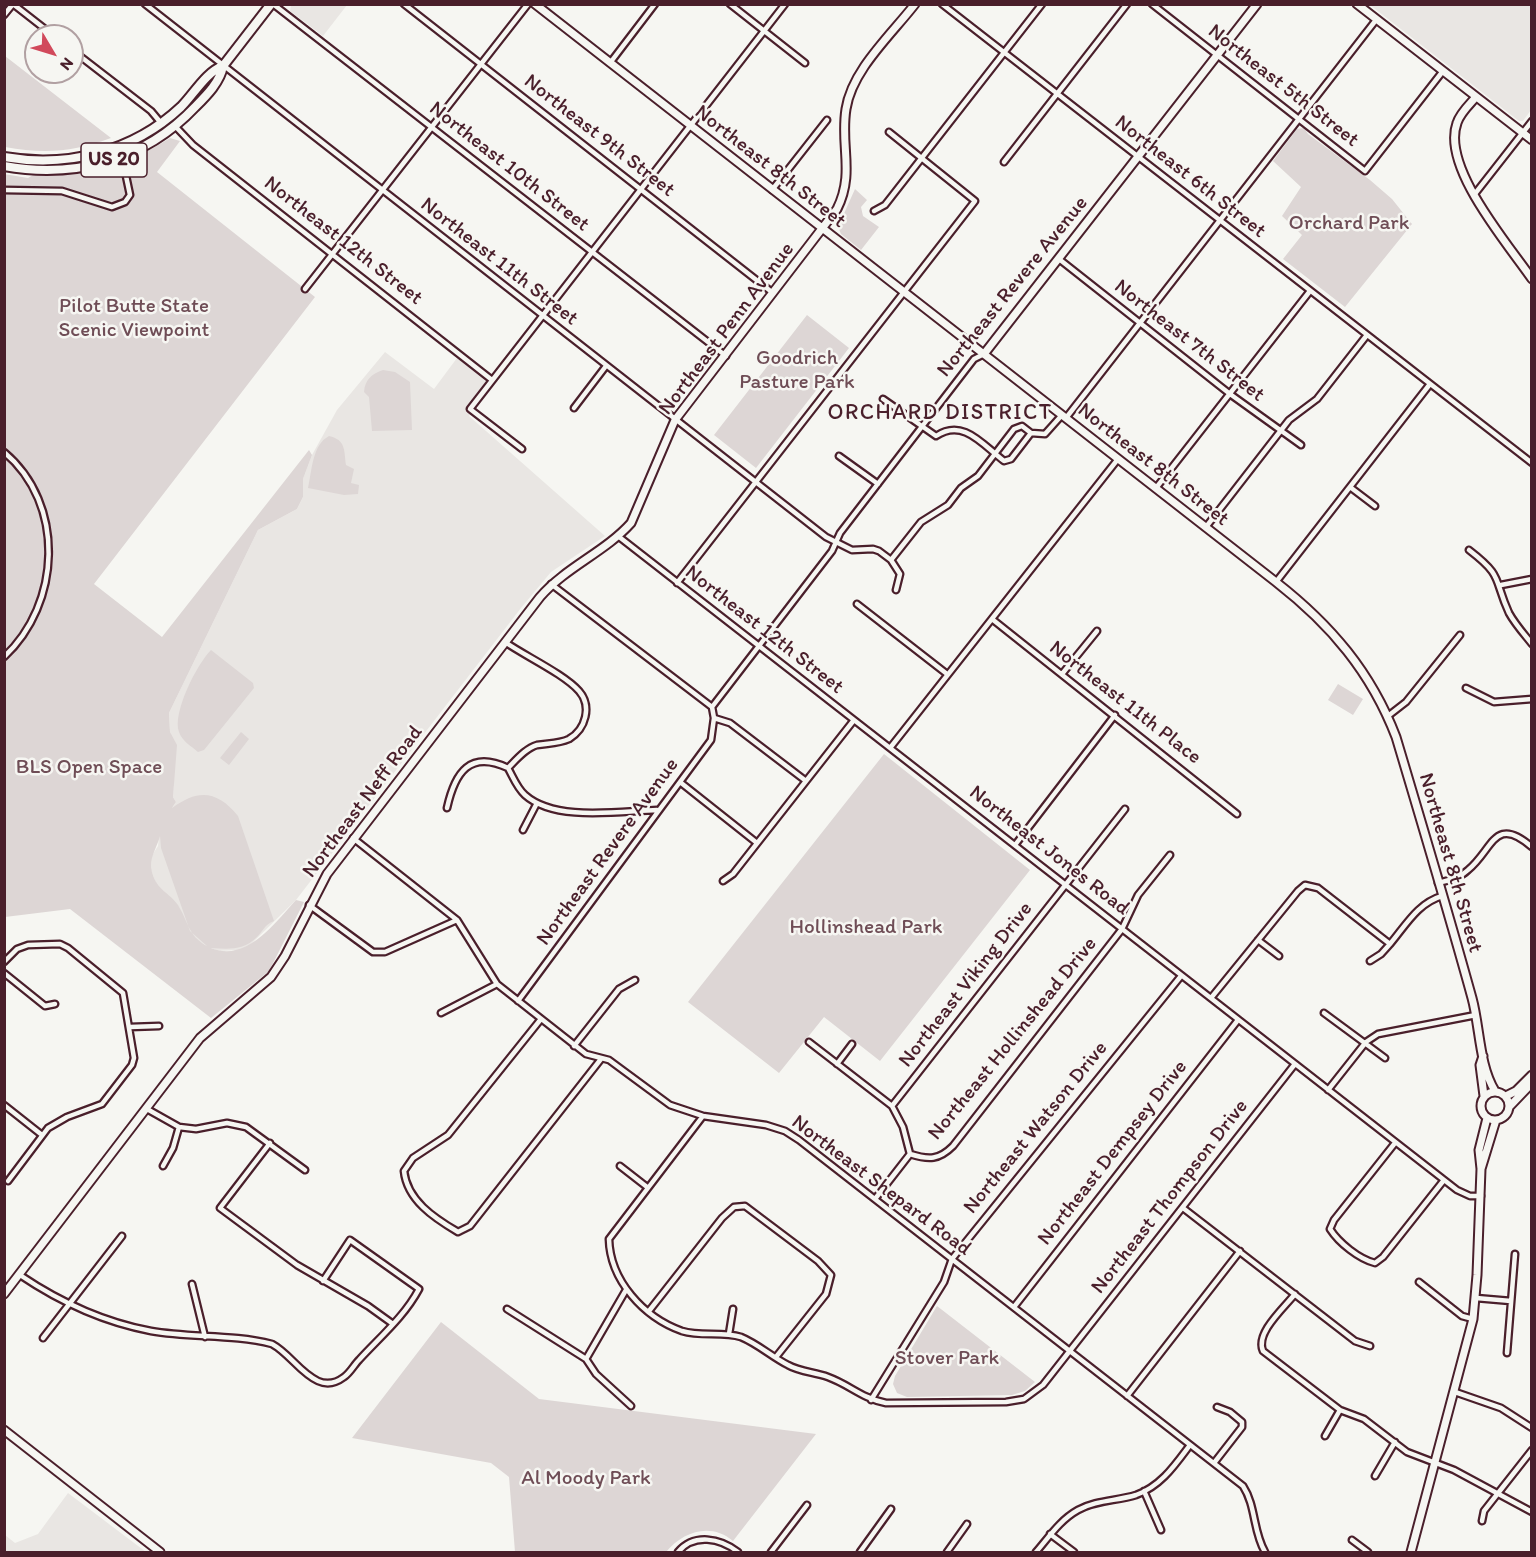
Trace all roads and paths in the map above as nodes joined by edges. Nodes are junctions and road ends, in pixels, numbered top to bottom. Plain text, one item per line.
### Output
1 (13, 4) edge
2 (145, 4) edge
3 (272, 4) edge
4 (404, 4) edge
5 (528, 4) edge
6 (535, 4) edge
7 (655, 4) edge
8 (730, 4) edge
9 (785, 4) edge
10 (915, 4) edge
11 (942, 4) edge
12 (1042, 4) edge
13 (1127, 4) edge
14 (1152, 4) edge
15 (1257, 4) edge
16 (1357, 4) edge
17 (4, 15) edge
18 (1376, 20) junction
19 (39, 24) edge
20 (764, 32) junction
21 (1005, 52) junction
22 (1217, 56) junction
23 (84, 59) edge
24 (610, 63) junction
25 (805, 63) dead end
26 (481, 65) junction
27 (223, 66) junction
28 (1443, 71) junction
29 (1057, 93) junction
30 (1476, 97) junction
31 (1298, 119) junction
32 (827, 120) dead end
33 (1532, 121) edge
34 (161, 123) junction
35 (690, 125) junction
36 (175, 126) junction
37 (432, 128) junction
38 (154, 129) junction
39 (889, 132) dead end
40 (1522, 133) junction
41 (1532, 140) edge
42 (4, 157) edge
43 (122, 157) junction
44 (1139, 158) junction
45 (922, 159) junction
46 (1004, 162) dead end
47 (4, 166) edge
48 (641, 189) junction
49 (772, 189) junction
50 (4, 190) edge
51 (382, 192) junction
52 (1474, 195) junction
53 (874, 211) dead end
54 (1220, 220) junction
55 (822, 229) junction
56 (592, 252) junction
57 (333, 255) junction
58 (1059, 259) junction
59 (1532, 279) edge
60 (305, 289) dead end
61 (903, 291) junction
62 (1310, 291) junction
63 (774, 293) junction
64 (542, 316) junction
65 (1140, 323) junction
66 (1367, 335) junction
67 (984, 354) junction
68 (726, 356) junction
69 (606, 366) junction
70 (492, 380) junction
71 (1430, 384) junction
72 (1230, 394) junction
73 (883, 399) dead end
74 (574, 408) dead end
75 (1064, 417) junction
76 (675, 420) junction
77 (921, 426) junction
78 (1280, 432) junction
79 (1031, 433) junction
80 (1301, 445) dead end
81 (522, 449) dead end
82 (4, 452) edge
83 (994, 453) junction
84 (839, 456) dead end
85 (1118, 459) junction
86 (1532, 463) edge
87 (755, 482) junction
88 (878, 484) junction
89 (1350, 487) junction
90 (1156, 488) junction
91 (1375, 506) dead end
92 (1206, 527) junction
93 (618, 536) junction
94 (836, 540) junction
95 (1469, 550) dead end
96 (891, 560) junction
97 (1532, 579) edge
98 (1276, 582) junction
99 (676, 583) junction
100 (551, 584) junction
101 (1501, 585) junction
102 (896, 590) dead end
103 (857, 604) dead end
104 (992, 619) junction
105 (1096, 631) dead end
106 (1460, 635) dead end
107 (505, 642) junction
108 (1532, 644) edge
109 (758, 646) junction
110 (4, 657) edge
111 (947, 674) junction
112 (1062, 674) junction
113 (1466, 688) dead end
114 (1532, 699) edge
115 (712, 707) junction
116 (1115, 715) junction
117 (1388, 716) junction
118 (714, 718) junction
119 (854, 720) junction
120 (890, 748) junction
121 (508, 768) junction
122 (806, 781) junction
123 (680, 782) junction
124 (537, 803) junction
125 (447, 808) dead end
126 (1125, 808) dead end
127 (657, 810) junction
128 (1237, 814) dead end
129 (523, 830) dead end
130 (353, 838) junction
131 (757, 843) junction
132 (1015, 845) junction
133 (1532, 847) edge
134 (1170, 855) dead end
135 (723, 880) dead end
136 (1438, 883) junction
137 (1065, 885) junction
138 (1442, 896) junction
139 (309, 905) junction
140 (457, 920) junction
141 (1122, 929) junction
142 (1258, 940) junction
143 (1390, 944) junction
144 (1279, 956) dead end
145 (1370, 961) dead end
146 (4, 962) edge
147 (4, 974) edge
148 (1181, 976) junction
149 (635, 980) dead end
150 (497, 984) junction
151 (1210, 998) junction
152 (518, 1001) junction
153 (55, 1004) dead end
154 (1324, 1012) dead end
155 (441, 1013) dead end
156 (1476, 1015) junction
157 (541, 1019) junction
158 (1238, 1020) junction
159 (159, 1026) dead end
160 (130, 1027) junction
161 (809, 1042) dead end
162 (1366, 1042) junction
163 (852, 1044) dead end
164 (574, 1046) junction
165 (1483, 1056) junction
166 (1385, 1058) dead end
167 (600, 1059) junction
168 (837, 1064) junction
169 (1295, 1064) junction
170 (1532, 1075) edge
171 (1532, 1083) edge
172 (1328, 1090) junction
173 (1495, 1091) junction
174 (1484, 1096) junction
175 (1506, 1096) junction
176 (4, 1105) edge
177 (892, 1106) junction
178 (1509, 1106) junction
179 (147, 1109) junction
180 (703, 1116) junction
181 (1486, 1118) junction
182 (1496, 1120) junction
183 (179, 1128) junction
184 (42, 1134) junction
185 (270, 1143) junction
186 (1395, 1143) junction
187 (910, 1154) junction
188 (163, 1166) dead end
189 (620, 1166) dead end
190 (1482, 1168) junction
191 (305, 1170) dead end
192 (1444, 1180) junction
193 (8, 1181) dead end
194 (647, 1186) junction
195 (1481, 1196) junction
196 (875, 1199) junction
197 (1183, 1208) junction
198 (122, 1236) dead end
199 (1240, 1251) junction
200 (1515, 1254) dead end
201 (952, 1259) junction
202 (20, 1275) junction
203 (322, 1281) junction
204 (1419, 1282) dead end
205 (192, 1284) dead end
206 (626, 1290) junction
207 (4, 1294) edge
208 (1295, 1294) junction
209 (1476, 1298) junction
210 (1511, 1301) junction
211 (68, 1304) junction
212 (1014, 1307) junction
213 (507, 1309) dead end
214 (732, 1309) dead end
215 (650, 1311) junction
216 (1473, 1319) junction
217 (393, 1324) junction
218 (729, 1334) junction
219 (205, 1336) junction
220 (43, 1338) dead end
221 (1370, 1346) dead end
222 (1071, 1351) junction
223 (1507, 1353) dead end
224 (776, 1357) junction
225 (586, 1359) junction
226 (1455, 1392) junction
227 (1127, 1396) junction
228 (871, 1400) junction
229 (631, 1406) dead end
230 (1217, 1407) dead end
231 (1340, 1410) junction
232 (1532, 1428) edge
233 (4, 1430) edge
234 (1325, 1436) dead end
235 (1395, 1442) junction
236 (1190, 1445) junction
237 (1532, 1450) edge
238 (1214, 1463) junction
239 (1435, 1463) junction
240 (1375, 1476) dead end
241 (1144, 1491) junction
242 (1498, 1492) junction
243 (807, 1505) dead end
244 (891, 1509) dead end
245 (1532, 1512) edge
246 (1482, 1521) dead end
247 (967, 1524) dead end
248 (1161, 1530) dead end
249 (1050, 1534) junction
250 (1352, 1540) dead end
251 (160, 1552) edge
252 (678, 1552) edge
253 (738, 1552) edge
254 (771, 1552) edge
255 (860, 1552) edge
256 (947, 1552) edge
257 (1036, 1552) edge
258 (1074, 1552) edge
259 (1265, 1552) edge
260 (1368, 1552) edge
261 (1411, 1552) edge

1 - 17 street
1 - 19 street
2 - 27 street, Northeast 11th Street
3 - 27 main road, US 20
3 - 37 street, Northeast 10th Street
4 - 26 street, Northeast 9th Street
5 - 26 street
6 - 24 main road, Northeast 8th Street
7 - 24 street
8 - 20 street
9 - 20 street
10 - 55 main road, Northeast Penn Avenue
11 - 21 street, Northeast 6th Street
12 - 21 street
13 - 29 street
14 - 22 street, Northeast 5th Street
15 - 22 main road, Northeast Revere Avenue
16 - 18 main road
18 - 28 main road
18 - 31 street
20 - 25 street
20 - 35 street
21 - 29 street, Northeast 6th Street
21 - 45 street
22 - 31 street, Northeast 5th Street
22 - 44 main road, Northeast Revere Avenue
23 - 34 street
24 - 35 main road, Northeast 8th Street
26 - 37 street
26 - 48 street, Northeast 9th Street
27 - 34 main road, US 20
27 - 36 main road, US 20
27 - 51 street, Northeast 11th Street
28 - 30 main road
28 - 31 street, Northeast 5th Street
29 - 44 street, Northeast 6th Street
29 - 46 street
30 - 40 main road
30 - 52 main road
31 - 54 street
32 - 49 street
33 - 40 street
34 - 38 main road, US 20
35 - 48 street
35 - 49 main road, Northeast 8th Street
36 - 43 main road, US 20
36 - 57 street, Northeast 12th Street
37 - 51 street
37 - 56 street, Northeast 10th Street
38 - 42 main road, US 20
38 - 43 main road
39 - 45 street
40 - 41 main road
40 - 52 street
43 - 47 main road, US 20
43 - 50 street
44 - 54 street, Northeast 6th Street
44 - 58 main road, Northeast Revere Avenue
45 - 53 street
45 - 61 street
48 - 56 street
48 - 63 street, Northeast 9th Street
49 - 55 main road, Northeast 8th Street
51 - 57 street
51 - 64 street, Northeast 11th Street
52 - 59 main road
54 - 62 street, Northeast 6th Street
54 - 65 street
55 - 61 main road, Northeast 8th Street
55 - 63 main road, Northeast Penn Avenue
56 - 64 street
56 - 68 street, Northeast 10th Street
57 - 60 street
57 - 70 street, Northeast 12th Street
58 - 65 street, Northeast 7th Street
58 - 67 main road, Northeast Revere Avenue
61 - 67 main road, Northeast 8th Street
61 - 87 street
62 - 66 street, Northeast 6th Street
62 - 72 street
63 - 68 main road, Northeast Penn Avenue
64 - 69 street, Northeast 11th Street
64 - 70 street
65 - 72 street, Northeast 7th Street
65 - 75 street
66 - 71 street, Northeast 6th Street
66 - 78 street
67 - 75 main road, Northeast 8th Street
67 - 77 street, Northeast Revere Avenue
68 - 76 main road, Northeast Penn Avenue
69 - 74 street
69 - 76 street, Northeast 11th Street
70 - 81 street
71 - 86 street, Northeast 6th Street
71 - 89 street
72 - 78 street, Northeast 7th Street
72 - 90 street
73 - 77 street
75 - 79 street
75 - 85 main road, Northeast 8th Street
76 - 87 street, Northeast 11th Street
76 - 93 main road, Northeast Penn Avenue
77 - 83 street
77 - 88 street, Northeast Revere Avenue
78 - 80 street, Northeast 7th Street
78 - 92 street
79 - 83 street
79 - 83 street
82 - 110 street
83 - 96 street
84 - 88 street
85 - 90 main road, Northeast 8th Street
85 - 104 street
87 - 94 street, Northeast 11th Street
87 - 99 street
88 - 94 street, Northeast Revere Avenue
89 - 91 street
89 - 98 street
90 - 92 main road, Northeast 8th Street
92 - 98 main road, Northeast 8th Street
93 - 99 street, Northeast 12th Street
93 - 100 main road, Northeast Penn Avenue
94 - 96 street, Northeast 11th Street
94 - 109 street, Northeast Revere Avenue
95 - 101 street
96 - 102 street
97 - 101 street
98 - 117 main road, Northeast 8th Street
99 - 109 street, Northeast 12th Street
100 - 107 main road, Northeast Neff Road
100 - 115 street
101 - 108 street
103 - 111 street
104 - 111 street
104 - 112 street, Northeast 11th Place
105 - 112 street
106 - 117 street
107 - 121 street
107 - 130 main road, Northeast Neff Road
109 - 115 street, Northeast Revere Avenue
109 - 119 street, Northeast 12th Street
111 - 120 street
112 - 116 street, Northeast 11th Place
113 - 114 street
115 - 118 street
116 - 128 street, Northeast 11th Place
116 - 132 street
117 - 136 main road, Northeast 8th Street
118 - 122 street
118 - 123 street, Northeast Revere Avenue
119 - 120 street, Northeast 12th Street
119 - 122 street
120 - 132 street, Northeast Jones Road
121 - 124 street
121 - 125 street
122 - 131 street
123 - 127 street, Northeast Revere Avenue
123 - 131 street
124 - 127 street
124 - 129 street
126 - 137 street, Northeast Viking Drive
127 - 152 street, Northeast Revere Avenue
130 - 139 main road, Northeast Neff Road
130 - 140 street, Northeast Shepard Road
131 - 135 street
132 - 137 street, Northeast Jones Road
133 - 136 street
134 - 141 street, Northeast Hollinshead Drive
136 - 138 main road, Northeast 8th Street
137 - 141 street, Northeast Jones Road
137 - 177 street, Northeast Viking Drive
138 - 143 street
138 - 156 main road, Northeast 8th Street
139 - 140 street
139 - 179 main road, Northeast Neff Road
140 - 150 street, Northeast Shepard Road
141 - 148 street, Northeast Jones Road
141 - 187 street, Northeast Hollinshead Drive
142 - 143 street
142 - 144 street
142 - 151 street
143 - 145 street
146 - 160 street
147 - 153 street
148 - 151 street, Northeast Jones Road
148 - 201 street, Northeast Watson Drive
149 - 164 street
150 - 152 street, Northeast Shepard Road
150 - 155 street
151 - 158 street, Northeast Jones Road
152 - 157 street, Northeast Shepard Road
154 - 162 street
156 - 162 street
156 - 165 main road, Northeast 8th Street
157 - 164 street, Northeast Shepard Road
157 - 167 street
158 - 169 street, Northeast Jones Road
158 - 212 street, Northeast Dempsey Drive
159 - 160 street
160 - 184 street
161 - 168 street
162 - 166 street
162 - 172 street
163 - 168 street
164 - 167 street, Northeast Shepard Road
165 - 173 main road, Northeast 8th Street
165 - 174 main road, Northeast 8th Street
167 - 180 street, Northeast Shepard Road
168 - 177 street
169 - 172 street, Northeast Jones Road
169 - 197 street, Northeast Thompson Drive
170 - 175 main road
171 - 178 main road
172 - 186 street, Northeast Jones Road
173 - 174 main road
173 - 175 main road
174 - 181 main road
175 - 178 main road
176 - 184 street
177 - 187 street
178 - 182 main road
179 - 183 street
179 - 202 main road, Northeast Neff Road
180 - 194 street
180 - 196 street, Northeast Shepard Road
181 - 182 main road
181 - 190 main road
182 - 190 main road
183 - 185 street
183 - 188 street
184 - 193 street
185 - 191 street
185 - 203 street
186 - 192 street, Northeast Jones Road
186 - 192 street
187 - 196 street, Northeast Hollinshead Drive
189 - 194 street
190 - 195 main road
192 - 195 street, Northeast Jones Road
194 - 206 street
195 - 209 main road
196 - 201 street, Northeast Shepard Road
197 - 199 street
197 - 222 street, Northeast Thompson Drive
198 - 211 street
199 - 208 street
199 - 227 street
200 - 210 street
201 - 212 street, Northeast Shepard Road
201 - 228 street, Northeast Watson Drive
202 - 207 main road, Northeast Neff Road
202 - 211 street
203 - 217 street
203 - 217 street
204 - 216 street
205 - 219 street
206 - 215 street
206 - 225 street
208 - 221 street
208 - 231 street
209 - 210 street
209 - 216 main road
210 - 223 street
211 - 219 street
211 - 220 street
212 - 222 street, Northeast Shepard Road
213 - 225 street
214 - 218 street
215 - 218 street
215 - 224 street
216 - 226 main road
217 - 219 street
218 - 224 street
222 - 227 street, Northeast Shepard Road
222 - 228 street, Northeast Thompson Drive
224 - 228 street
225 - 229 street
226 - 232 street
226 - 239 main road
227 - 236 street, Northeast Shepard Road
230 - 238 street
231 - 234 street
231 - 235 street
233 - 251 main road
235 - 239 street
235 - 240 street
236 - 238 street, Northeast Shepard Road
236 - 241 street
237 - 242 street
238 - 259 street, Northeast Shepard Road
239 - 242 street
239 - 261 main road
241 - 248 street
241 - 249 street
242 - 245 street
242 - 246 street
243 - 254 street
244 - 255 street
247 - 256 street
249 - 257 street
249 - 258 street
250 - 260 street
252 - 253 street

